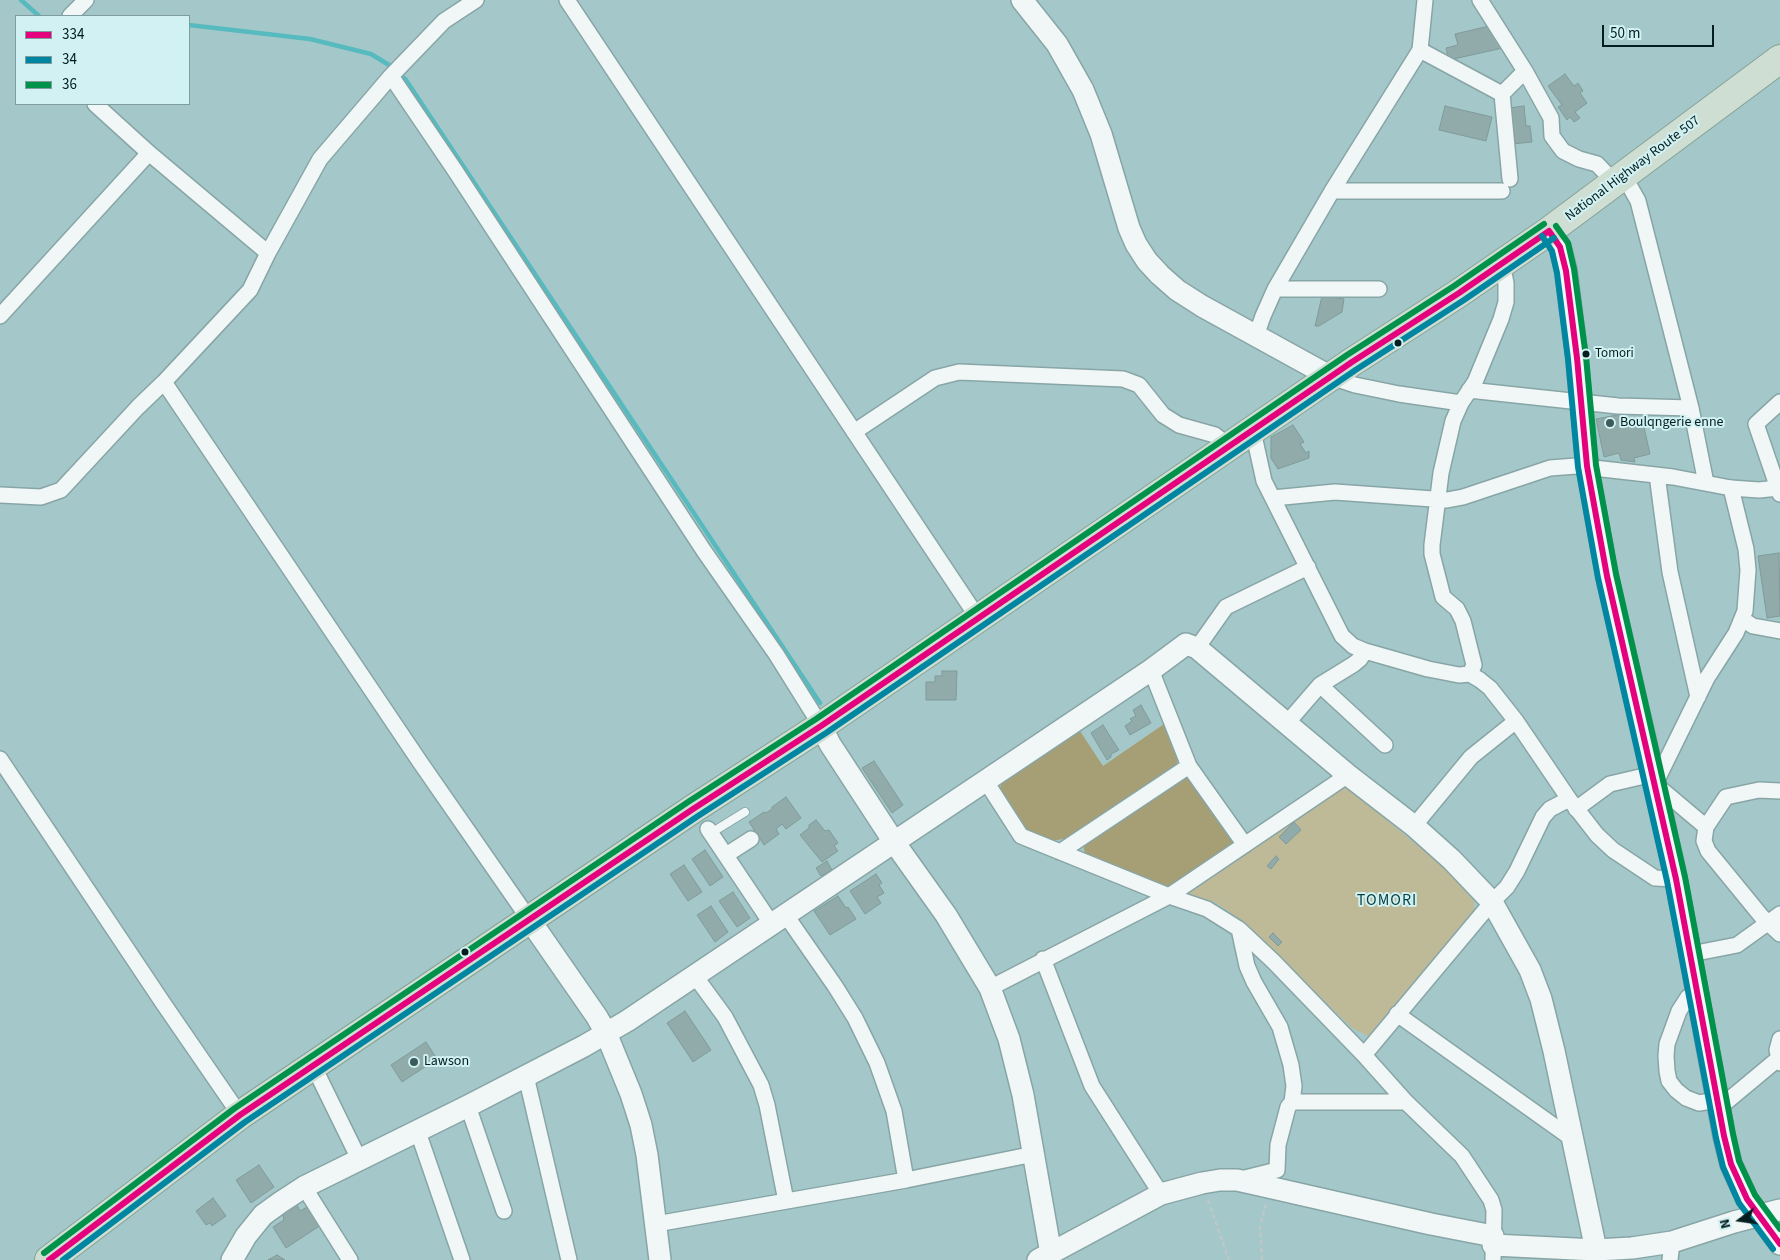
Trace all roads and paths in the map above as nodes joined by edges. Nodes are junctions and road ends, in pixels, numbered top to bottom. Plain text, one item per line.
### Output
1 (86, 0) edge
2 (476, 0) edge
3 (567, 0) edge
4 (1022, 0) edge
5 (1425, 0) edge
6 (1480, 0) edge
7 (71, 15) edge
8 (1420, 50) junction
9 (1780, 60) edge
10 (1525, 71) junction
11 (391, 76) junction
12 (1502, 94) junction
13 (95, 105) edge
14 (149, 153) junction
15 (1620, 179) junction
16 (1332, 191) junction
17 (1549, 232) junction
18 (268, 253) junction
19 (1502, 264) junction
20 (1275, 289) junction
21 (1379, 289) dead end
22 (0, 316) edge
23 (1256, 336) junction
24 (1331, 377) junction
25 (164, 382) junction
26 (1465, 397) junction
27 (1780, 402) edge
28 (1581, 403) junction
29 (1691, 408) junction
30 (1253, 431) junction
31 (854, 432) junction
32 (1230, 447) junction
33 (1587, 466) junction
34 (1657, 475) junction
35 (1706, 483) junction
36 (1731, 488) junction
37 (1779, 491) edge
38 (0, 495) edge
39 (1273, 498) junction
40 (1436, 501) junction
41 (1308, 567) junction
42 (978, 618) junction
43 (1742, 619) junction
44 (1780, 631) edge
45 (1197, 648) junction
46 (1366, 651) junction
47 (1151, 670) junction
48 (1470, 674) junction
49 (1320, 685) junction
50 (1698, 697) junction
51 (1516, 721) junction
52 (1286, 723) junction
53 (821, 726) junction
54 (1385, 745) dead end
55 (0, 759) edge
56 (1189, 766) junction
57 (1348, 775) junction
58 (1654, 779) junction
59 (985, 780) junction
60 (1780, 791) edge
61 (1573, 804) junction
62 (745, 812) dead end
63 (1414, 826) junction
64 (1706, 827) junction
65 (710, 831) joint
66 (751, 839) dead end
67 (894, 842) junction
68 (1244, 845) junction
69 (1060, 852) junction
70 (726, 855) junction
71 (1676, 879) junction
72 (1169, 896) junction
73 (1492, 902) junction
74 (778, 918) junction
75 (1774, 918) edge
76 (529, 919) junction
77 (1239, 929) junction
78 (1780, 934) edge
79 (1691, 954) junction
80 (1043, 959) junction
81 (695, 976) junction
82 (990, 988) junction
83 (1698, 995) junction
84 (1397, 1014) junction
85 (606, 1033) junction
86 (1780, 1039) edge
87 (1364, 1055) junction
88 (1780, 1060) edge
89 (313, 1065) junction
90 (526, 1076) junction
91 (1292, 1102) junction
92 (1406, 1102) junction
93 (1718, 1104) junction
94 (468, 1106) junction
95 (240, 1115) junction
96 (418, 1132) junction
97 (1572, 1138) junction
98 (1034, 1154) junction
99 (359, 1159) junction
100 (906, 1180) junction
101 (1237, 1180) junction
102 (1202, 1183) junction
103 (304, 1187) junction
104 (1274, 1188) junction
105 (1161, 1194) junction
106 (786, 1201) junction
107 (1780, 1210) edge
108 (504, 1211) dead end
109 (1758, 1216) junction
110 (656, 1224) junction
111 (1780, 1244) edge
112 (1493, 1247) edge
113 (1596, 1250) junction
114 (1671, 1251) edge
115 (1047, 1258) edge
116 (48, 1260) edge
117 (232, 1260) edge
118 (350, 1260) edge
119 (462, 1260) edge
120 (569, 1260) edge
121 (660, 1260) edge
122 (1228, 1260) edge
123 (1262, 1260) edge

1 - 7 street
2 - 11 street
3 - 31 street
4 - 23 street
5 - 8 street
6 - 10 street
8 - 12 street
8 - 16 street
9 - 15 highway, National Highway Route 507
10 - 12 street
10 - 15 street
11 - 18 street
11 - 53 street
12 - 16 street
13 - 14 street
14 - 18 street
14 - 22 street
15 - 17 highway, National Highway Route 507
15 - 29 street
16 - 20 street
17 - 19 highway, National Highway Route 507
17 - 28 street
18 - 25 street
19 - 24 highway, National Highway Route 507
19 - 26 street
20 - 21 street
20 - 23 street
23 - 24 street
24 - 26 street
24 - 30 highway, National Highway Route 507
25 - 38 street
25 - 76 street
26 - 28 street
26 - 40 street
27 - 37 street
28 - 29 street
28 - 33 street
29 - 35 street
30 - 32 highway, National Highway Route 507
30 - 39 street
31 - 32 street
31 - 42 street
32 - 42 highway, National Highway Route 507
33 - 34 street
33 - 40 street
33 - 58 street
34 - 35 street
34 - 50 street
35 - 36 street
36 - 37 street
36 - 43 street
39 - 40 street
39 - 41 street
40 - 48 street
41 - 45 street
41 - 46 street
42 - 53 highway, National Highway Route 507
43 - 44 street
43 - 50 street
45 - 47 street
45 - 52 street
46 - 48 street
46 - 49 street
47 - 56 street
47 - 59 street
48 - 51 street
49 - 52 street
49 - 54 street
50 - 58 street
51 - 61 street
51 - 63 street
52 - 57 street
53 - 67 street
53 - 76 highway, National Highway Route 507
55 - 95 street
56 - 68 street
56 - 69 street
57 - 63 street
57 - 68 street
58 - 61 street
58 - 64 street
58 - 71 street
59 - 67 street
59 - 69 street
60 - 64 street
61 - 71 street
61 - 73 street
62 - 65 lane
63 - 73 street
64 - 75 street
65 - 70 street
66 - 70 street
67 - 74 street
67 - 82 street
68 - 72 street
69 - 72 street
70 - 74 street
71 - 79 street
72 - 77 street
72 - 80 street
73 - 84 street
73 - 97 street
74 - 81 street
74 - 100 street
75 - 78 street
75 - 79 street
76 - 85 street
76 - 89 highway, National Highway Route 507
77 - 87 street
77 - 91 street
79 - 83 street
80 - 82 street
80 - 105 street
81 - 85 street
81 - 106 street
82 - 98 street
83 - 93 street
83 - 93 street
84 - 87 street
84 - 97 street
85 - 90 street
85 - 110 street
86 - 88 street
87 - 92 street
88 - 93 street
89 - 95 highway, National Highway Route 507
89 - 99 street
90 - 94 street
90 - 120 street
91 - 92 street
91 - 101 street
92 - 112 street
93 - 109 street
94 - 96 street
94 - 108 street
95 - 116 highway, National Highway Route 507
96 - 99 street
96 - 119 street
97 - 113 street
98 - 100 street
98 - 115 street
99 - 103 street
100 - 106 street
101 - 102 street
101 - 104 street
102 - 105 street
102 - 122 path
103 - 117 street
103 - 118 street
104 - 112 street
104 - 123 path
105 - 115 street
106 - 110 street
107 - 109 street
109 - 111 street
109 - 114 street
110 - 121 street
112 - 113 street
113 - 114 street

